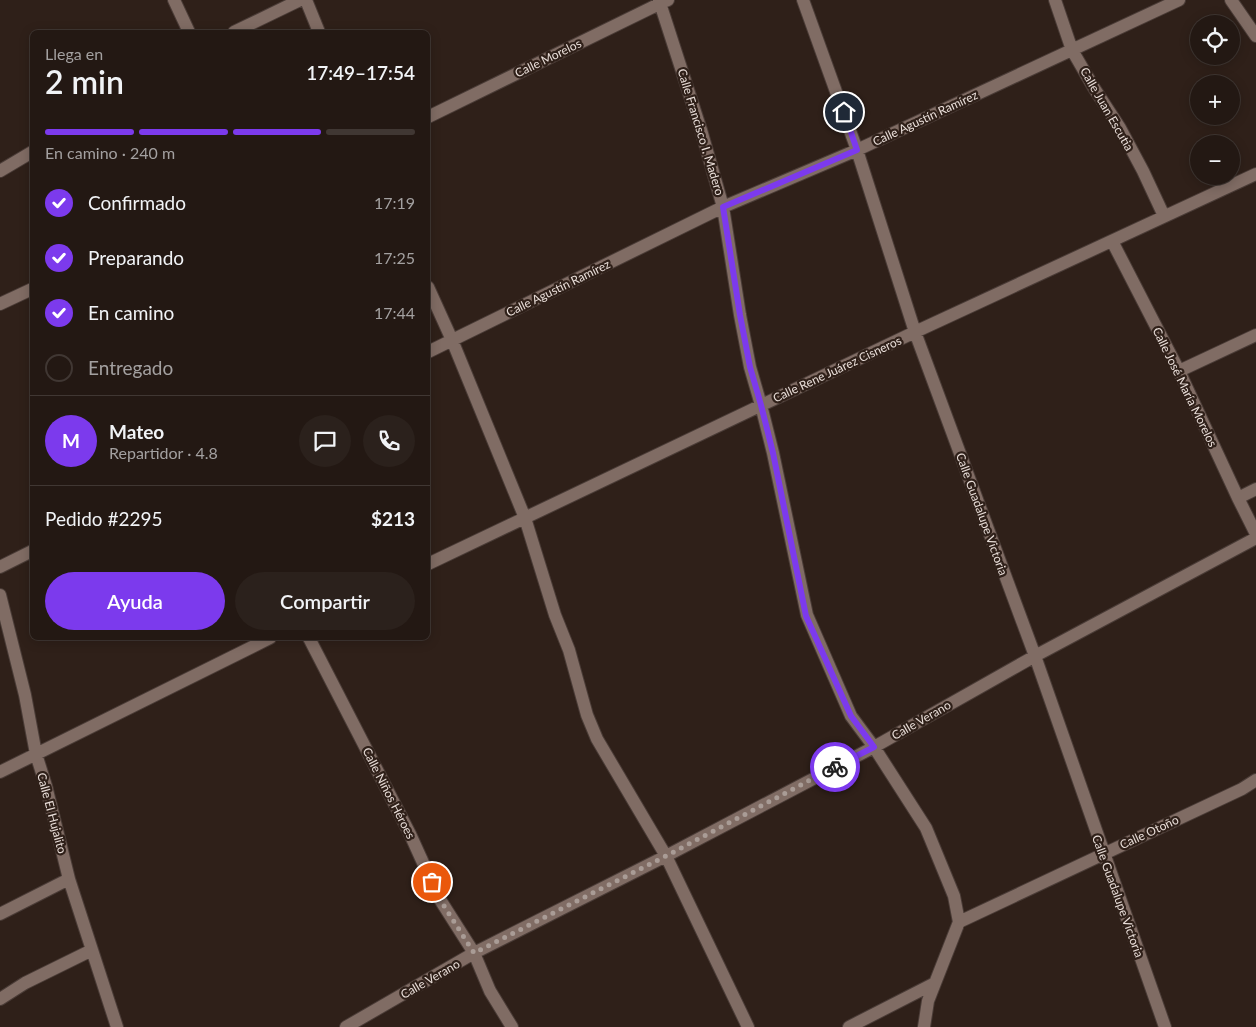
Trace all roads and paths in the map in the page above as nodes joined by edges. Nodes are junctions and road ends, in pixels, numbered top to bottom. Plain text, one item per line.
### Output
1 (174, 0) edge
2 (300, 0) edge
3 (306, 0) edge
4 (804, 0) edge
5 (1055, 0) edge
6 (1179, 0) edge
7 (1231, 0) edge
8 (663, 1) edge
9 (188, 30) edge
10 (238, 30) edge
11 (318, 30) edge
12 (1256, 36) edge
13 (1072, 50) junction
14 (430, 116) edge
15 (857, 150) junction
16 (30, 153) edge
17 (0, 171) edge
18 (1256, 174) edge
19 (723, 207) junction
20 (1164, 216) junction
21 (1112, 241) junction
22 (30, 290) edge
23 (430, 291) edge
24 (0, 304) edge
25 (916, 332) junction
26 (1256, 335) edge
27 (452, 340) junction
28 (430, 351) edge
29 (1178, 371) junction
30 (761, 405) junction
31 (1256, 489) edge
32 (1238, 498) junction
33 (524, 518) junction
34 (1256, 536) edge
35 (30, 552) edge
36 (430, 563) edge
37 (0, 567) edge
38 (0, 595) edge
39 (266, 640) edge
40 (311, 640) edge
41 (1034, 656) junction
42 (874, 747) junction
43 (36, 754) junction
44 (0, 772) edge
45 (1256, 780) edge
46 (1103, 854) junction
47 (666, 856) junction
48 (69, 879) junction
49 (0, 914) edge
50 (959, 922) junction
51 (92, 950) junction
52 (474, 953) junction
53 (935, 983) junction
54 (0, 999) edge
55 (924, 1026) edge
56 (118, 1027) edge
57 (346, 1027) edge
58 (512, 1027) edge
59 (748, 1027) edge
60 (849, 1027) edge
61 (1165, 1027) edge

1 - 9 street
2 - 10 street
3 - 11 street
4 - 15 street, Calle Guadalupe Victoria
5 - 13 street, Calle Juan Escutia
6 - 13 street, Calle Agustín Ramírez
7 - 12 street
8 - 14 street, Calle Morelos
8 - 19 street, Calle Francisco I. Madero
13 - 15 street, Calle Agustín Ramírez
13 - 20 street, Calle Juan Escutia
15 - 19 street, Calle Agustín Ramírez
15 - 25 street, Calle Guadalupe Victoria
16 - 17 street
18 - 20 street, Calle Rene Juárez Cisneros
19 - 27 street, Calle Agustín Ramírez
19 - 30 street, Calle Francisco I. Madero
20 - 21 street, Calle Rene Juárez Cisneros
21 - 25 street, Calle Rene Juárez Cisneros
21 - 29 street, Calle José María Morelos
22 - 24 street
23 - 27 street
25 - 30 street, Calle Rene Juárez Cisneros
25 - 41 street, Calle Guadalupe Victoria
26 - 29 street
27 - 28 street, Calle Agustín Ramírez
27 - 33 street
29 - 32 street, Calle José María Morelos
30 - 33 street, Calle Rene Juárez Cisneros
30 - 42 street, Calle Francisco I. Madero
31 - 32 street
32 - 34 street, Calle José María Morelos
33 - 36 street, Calle Rene Juárez Cisneros
33 - 47 street
34 - 41 street, Calle Verano
35 - 37 street
38 - 43 street, Calle El Hujalito
39 - 43 street
40 - 52 street, Calle Niños Héroes
41 - 42 street, Calle Verano
41 - 46 street, Calle Guadalupe Victoria
42 - 47 street, Calle Verano
42 - 50 street, Calle Francisco I. Madero
43 - 44 street
43 - 48 street, Calle El Hujalito
45 - 46 street, Calle Otoño
46 - 50 street, Calle Otoño
46 - 61 street, Calle Guadalupe Victoria
47 - 52 street, Calle Verano
47 - 59 street
48 - 49 street
48 - 51 street, Calle El Hujalito
50 - 53 street
51 - 54 street
51 - 56 street, Calle El Hujalito
52 - 57 street, Calle Verano
52 - 58 street, Calle Niños Héroes
53 - 55 street
53 - 60 street

